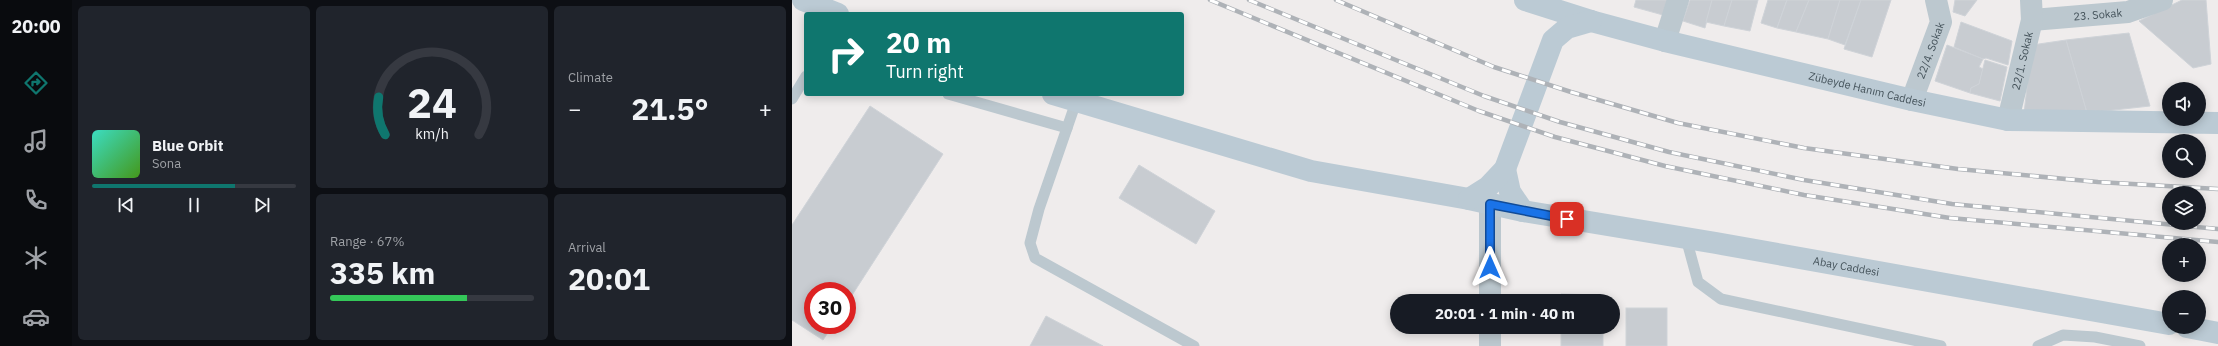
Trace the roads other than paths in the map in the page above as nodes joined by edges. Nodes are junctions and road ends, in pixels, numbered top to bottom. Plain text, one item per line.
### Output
1 (803, 0) edge
2 (1526, 0) edge
3 (1678, 0) edge
4 (1936, 0) edge
5 (2162, 0) edge
6 (1568, 7) edge
7 (2031, 10) edge
8 (833, 12) edge
9 (1591, 21) junction
10 (1553, 40) junction
11 (1664, 41) junction
12 (804, 79) edge
13 (955, 96) edge
14 (1059, 96) edge
15 (792, 99) edge
16 (1912, 100) junction
17 (1076, 102) junction
18 (2008, 120) junction
19 (2218, 123) edge
20 (1067, 128) junction
21 (1505, 169) junction
22 (1480, 201) junction
23 (1523, 211) junction
24 (1686, 238) junction
25 (1489, 294) edge
26 (2162, 323) edge
27 (1490, 334) edge
28 (1194, 346) edge
29 (1490, 346) edge
30 (1941, 346) edge
31 (2038, 346) edge
32 (2140, 346) edge

1 - 8 main road
2 - 6 main road, Zübeyde Hanım Caddesi
2 - 10 main road
3 - 11 street
4 - 16 street, 22/4. Sokak
5 - 7 street, 23. Sokak
6 - 9 main road, Zübeyde Hanım Caddesi
7 - 18 street, 22/1. Sokak
9 - 10 main road
9 - 11 main road, Zübeyde Hanım Caddesi
10 - 21 main road
11 - 16 main road, Zübeyde Hanım Caddesi
12 - 15 lane
13 - 20 lane
14 - 17 main road, Abay Caddesi
16 - 18 main road, Zübeyde Hanım Caddesi
17 - 20 lane
17 - 22 main road, Abay Caddesi
18 - 19 main road, Zübeyde Hanım Caddesi
20 - 28 lane
21 - 22 main road
21 - 23 main road
22 - 23 main road, Abay Caddesi
22 - 25 street
23 - 24 main road, Abay Caddesi
24 - 26 main road, Abay Caddesi
24 - 30 lane
27 - 29 street
31 - 32 lane

